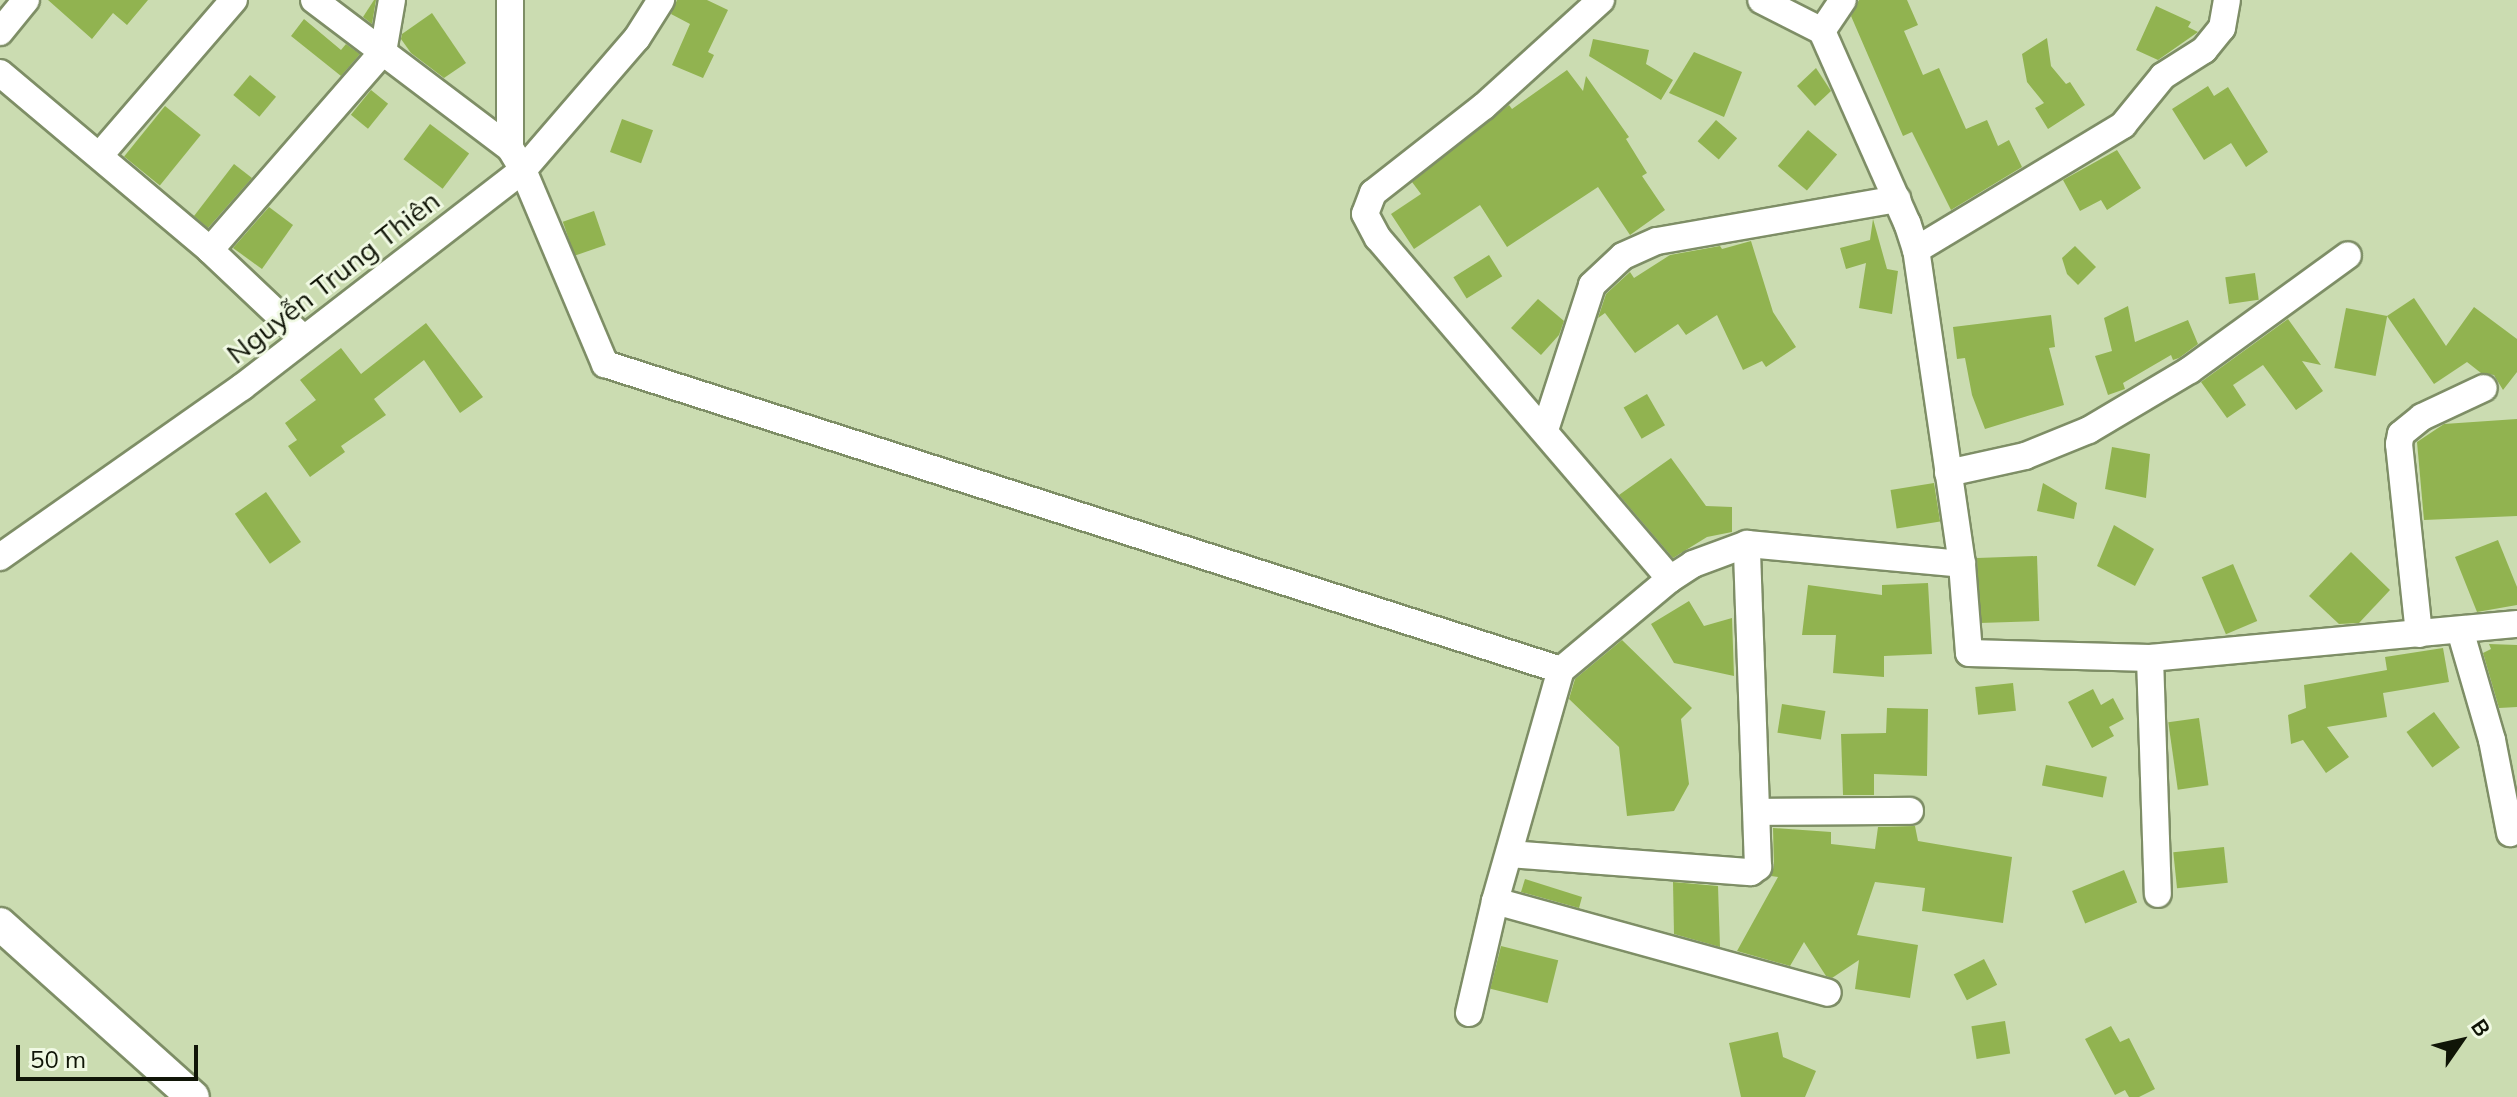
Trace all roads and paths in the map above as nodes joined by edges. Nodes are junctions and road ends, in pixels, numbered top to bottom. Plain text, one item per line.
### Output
1 (26, 0) edge
2 (234, 0) edge
3 (314, 0) edge
4 (392, 0) edge
5 (510, 0) edge
6 (661, 0) edge
7 (1601, 0) edge
8 (1761, 0) edge
9 (1843, 0) edge
10 (2227, 0) edge
11 (1822, 31) junction
12 (0, 32) edge
13 (383, 52) junction
14 (0, 73) edge
15 (100, 155) junction
16 (516, 159) junction
17 (1897, 199) junction
18 (210, 250) junction
19 (1916, 250) junction
20 (2348, 255) dead end
21 (304, 339) junction
22 (2484, 388) dead end
23 (1545, 430) junction
24 (1948, 473) junction
25 (1747, 544) junction
26 (0, 557) edge
27 (1962, 564) junction
28 (1670, 579) junction
29 (2517, 624) edge
30 (2460, 630) junction
31 (2419, 634) junction
32 (2150, 658) junction
33 (1561, 670) junction
34 (1910, 811) dead end
35 (1757, 812) junction
36 (2510, 833) dead end
37 (1509, 854) junction
38 (2158, 894) dead end
39 (1495, 901) junction
40 (0, 924) edge
41 (1828, 993) dead end
42 (1469, 1013) dead end
43 (193, 1097) edge

1 - 12 street
2 - 15 street
3 - 13 street
4 - 13 street
5 - 16 street
6 - 16 street, Nguyễn Trung Thiên
7 - 23 street
8 - 11 street
9 - 11 street
10 - 19 street
11 - 17 street
13 - 16 street
13 - 18 street
14 - 15 street
15 - 18 street
16 - 21 street, Nguyễn Trung Thiên
16 - 33 street
17 - 19 street
17 - 23 street
18 - 21 street
19 - 24 street
20 - 24 street
21 - 26 street, Nguyễn Trung Thiên
22 - 31 street
23 - 28 street
24 - 27 street
25 - 27 street
25 - 28 street
25 - 35 street
27 - 32 street
28 - 33 street
29 - 30 street
30 - 31 street
30 - 36 street
31 - 32 street
32 - 38 street
33 - 37 street
34 - 35 street
35 - 37 street
37 - 39 street
39 - 41 street
39 - 42 street
40 - 43 main road

